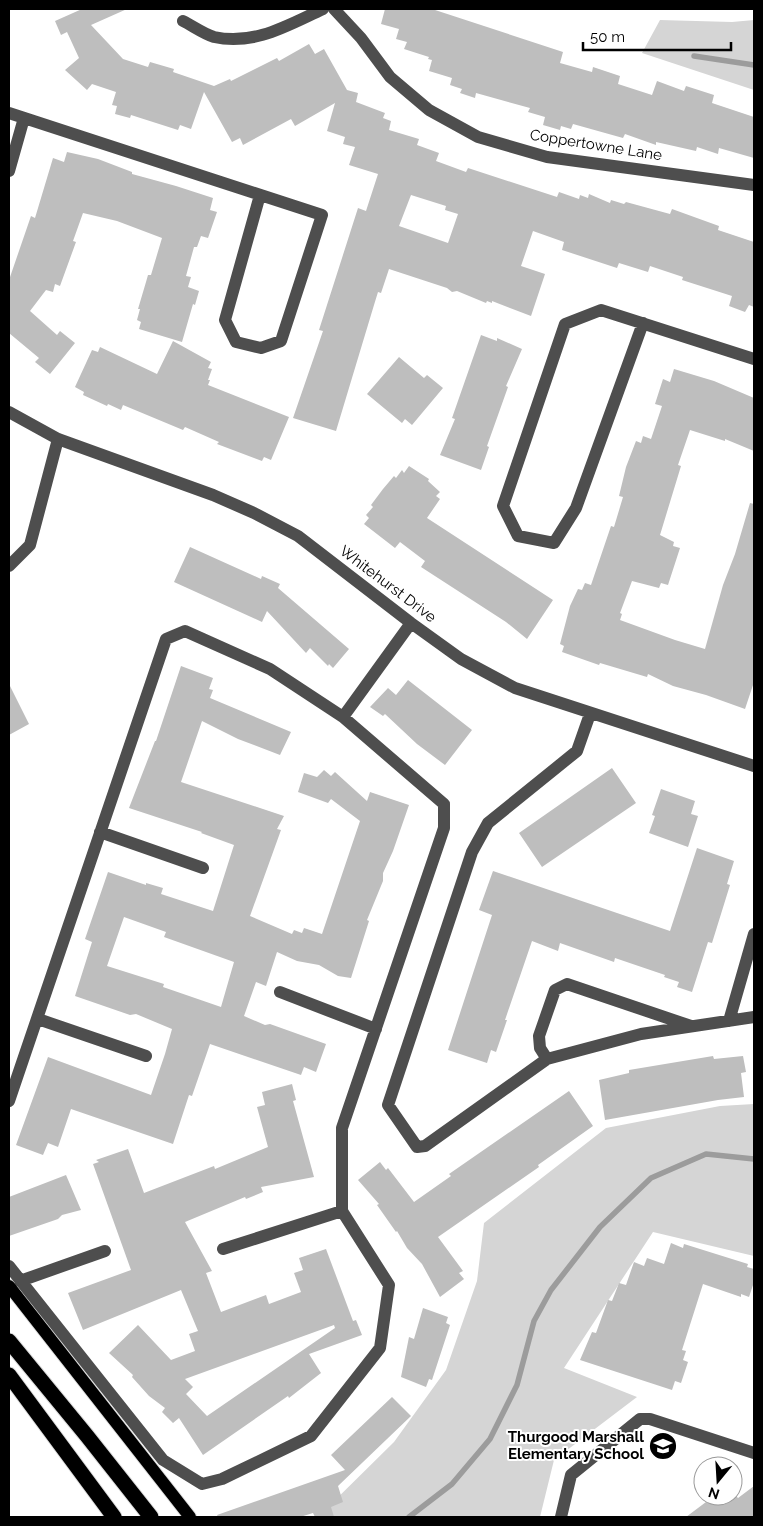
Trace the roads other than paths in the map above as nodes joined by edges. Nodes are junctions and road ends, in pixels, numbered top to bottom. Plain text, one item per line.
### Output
1 (323, 9) edge
2 (334, 9) edge
3 (183, 21) dead end
4 (9, 112) edge
5 (24, 118) junction
6 (9, 171) edge
7 (754, 185) edge
8 (260, 195) junction
9 (643, 323) junction
10 (754, 359) edge
11 (9, 412) edge
12 (58, 439) junction
13 (9, 566) edge
14 (411, 623) junction
15 (590, 714) junction
16 (343, 717) junction
17 (754, 766) edge
18 (100, 832) junction
19 (203, 868) dead end
20 (754, 934) edge
21 (752, 950) edge
22 (280, 992) dead end
23 (754, 1017) edge
24 (38, 1019) junction
25 (729, 1021) junction
26 (694, 1027) junction
27 (376, 1029) junction
28 (146, 1056) dead end
29 (547, 1059) junction
30 (9, 1101) edge
31 (342, 1211) junction
32 (223, 1249) dead end
33 (105, 1251) dead end
34 (9, 1266) edge
35 (14, 1283) edge
36 (9, 1341) edge
37 (9, 1375) edge
38 (754, 1453) edge
39 (114, 1517) edge
40 (151, 1517) edge
41 (190, 1517) edge
42 (561, 1517) edge

1 - 3 street
2 - 7 street, Coppertowne Lane
4 - 5 street
5 - 6 street
5 - 8 street
8 - 8 street
9 - 9 street
9 - 10 street
11 - 12 street, Whitehurst Drive
12 - 13 street
12 - 14 street, Whitehurst Drive
14 - 15 street, Whitehurst Drive
14 - 16 street
15 - 17 street, Whitehurst Drive
15 - 29 street
16 - 18 street
16 - 27 street
18 - 19 street
18 - 24 street
20 - 21 street
21 - 25 street
22 - 27 street
23 - 25 street
24 - 28 street
24 - 30 street
25 - 26 street
26 - 29 street
26 - 29 street
27 - 31 street
31 - 32 street
31 - 35 street
33 - 35 street
34 - 35 street
35 - 41 main road
36 - 40 highway
37 - 39 highway
38 - 42 street

